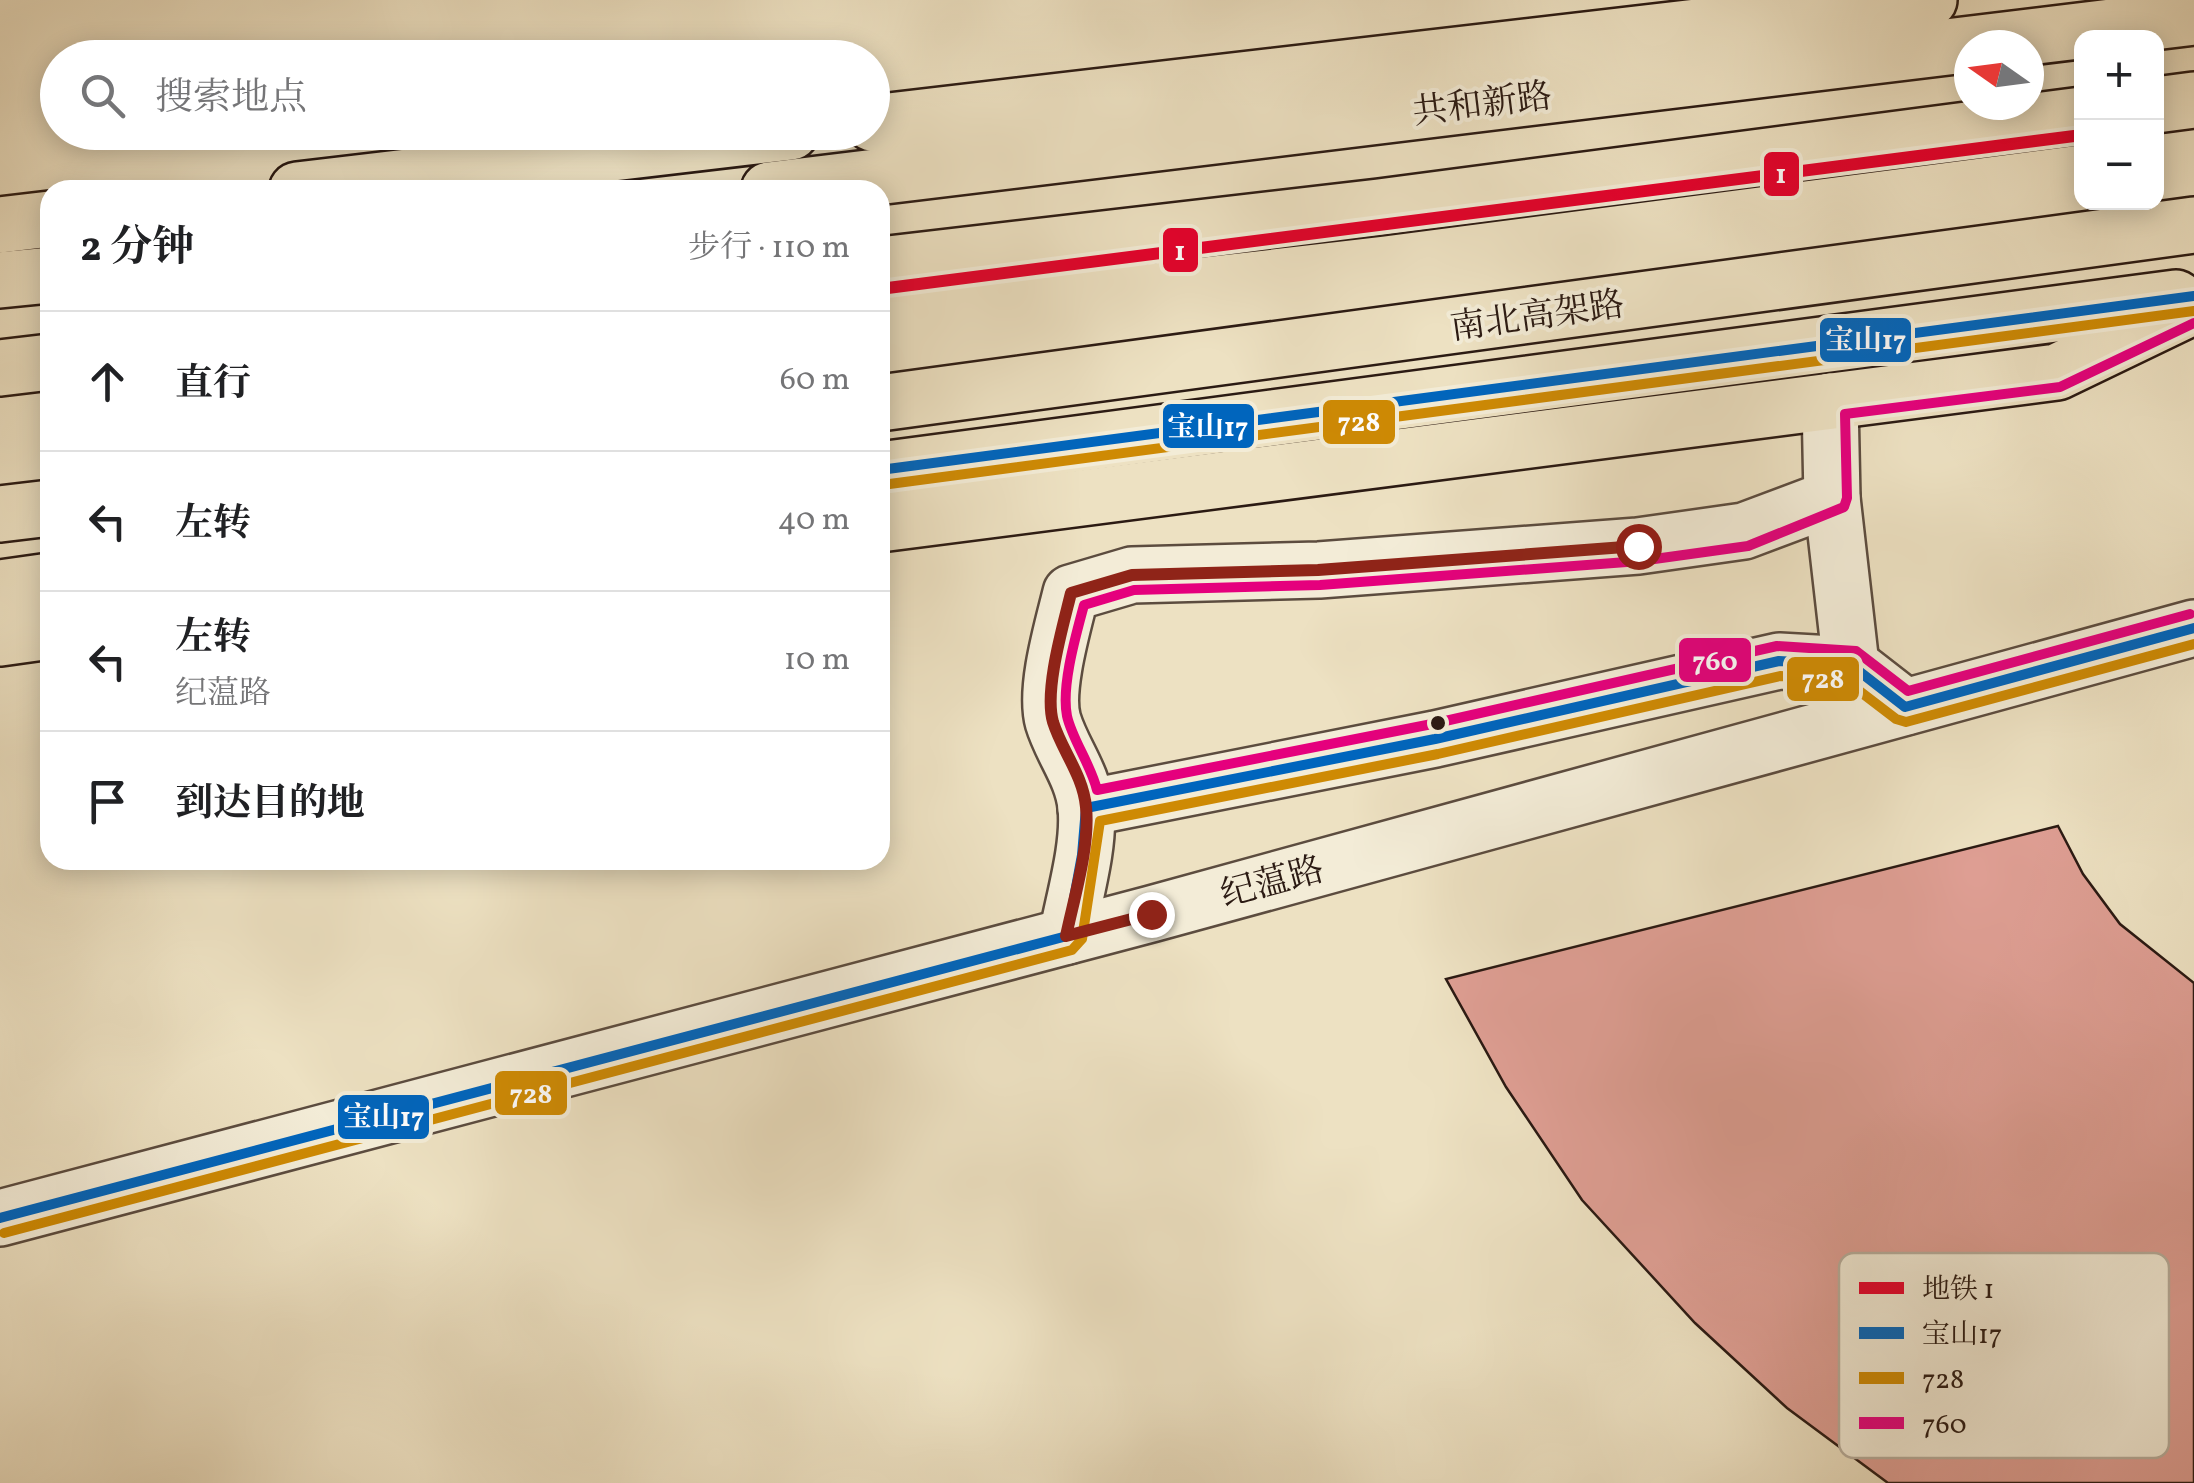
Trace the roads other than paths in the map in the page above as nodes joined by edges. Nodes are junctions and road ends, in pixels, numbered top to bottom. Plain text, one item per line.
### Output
1 (1929, 0) edge
2 (2130, 0) edge
3 (2194, 15) edge
4 (2194, 100) edge
5 (2164, 104) edge
6 (2074, 116) edge
7 (890, 121) edge
8 (638, 150) edge
9 (382, 180) edge
10 (850, 180) edge
11 (40, 220) edge
12 (0, 224) edge
13 (2194, 224) edge
14 (890, 264) edge
15 (40, 275) edge
16 (0, 280) edge
17 (2194, 296) edge
18 (2194, 306) edge
19 (40, 363) edge
20 (0, 368) edge
21 (890, 402) edge
22 (1830, 402) junction
23 (890, 469) edge
24 (1832, 498) junction
25 (40, 509) edge
26 (0, 514) edge
27 (890, 523) edge
28 (40, 582) edge
29 (0, 588) edge
30 (2194, 628) edge
31 (40, 633) edge
32 (0, 638) edge
33 (1851, 664) junction
34 (1905, 707) junction
35 (1086, 808) junction
36 (1066, 936) junction
37 (0, 1218) edge

1 - 7 main road
2 - 3 main road
3 - 10 main road, 共和新路
4 - 5 main road
6 - 14 main road
8 - 9 main road
11 - 12 main road
13 - 21 main road, 南北高架路
15 - 16 main road
17 - 23 main road
18 - 22 main road
19 - 20 main road
22 - 24 street
22 - 27 main road
24 - 33 street
24 - 35 street
25 - 26 main road
28 - 29 main road
30 - 34 street, 纪蕰路
31 - 32 main road
33 - 34 street
33 - 35 street
34 - 36 street, 纪蕰路
35 - 36 street
36 - 37 street, 纪蕰路

